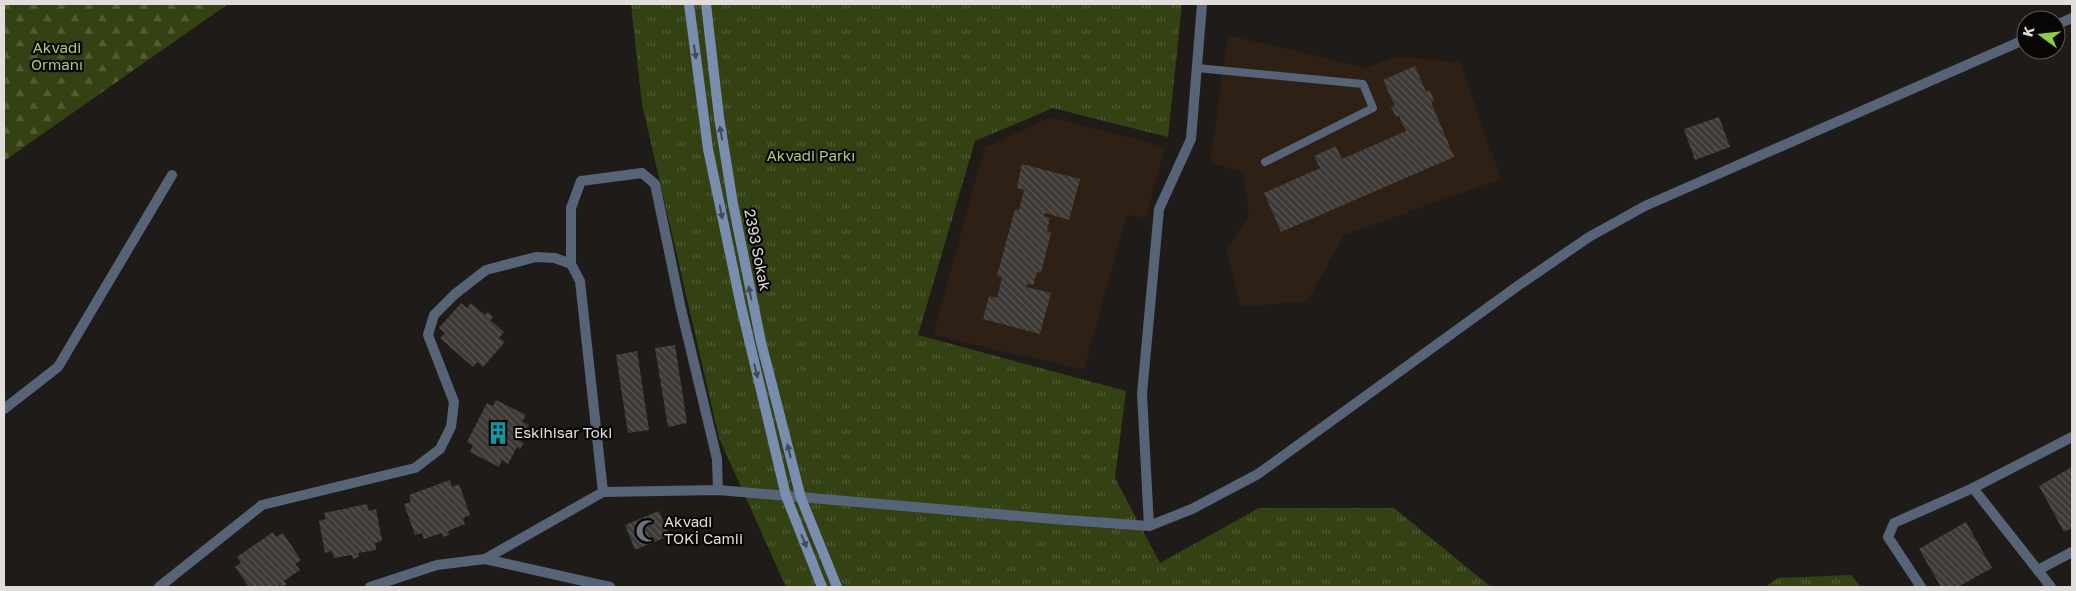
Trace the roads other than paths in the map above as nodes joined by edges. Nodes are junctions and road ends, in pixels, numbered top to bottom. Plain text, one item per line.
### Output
1 (689, 4) edge
2 (706, 4) edge
3 (1202, 4) edge
4 (2016, 43) edge
5 (1197, 68) junction
6 (1265, 162) dead end
7 (172, 175) dead end
8 (571, 264) junction
9 (4, 409) edge
10 (2072, 437) edge
11 (1973, 488) junction
12 (718, 490) junction
13 (603, 492) junction
14 (786, 496) junction
15 (801, 498) junction
16 (1149, 526) junction
17 (2072, 552) edge
18 (485, 558) junction
19 (2038, 570) junction
20 (159, 587) edge
21 (370, 587) edge
22 (610, 587) edge
23 (822, 587) edge
24 (837, 587) edge
25 (1921, 587) edge
26 (2051, 587) edge

1 -> 14 main road, 2393 Sokak
15 -> 2 main road, 2393 Sokak
3 - 5 street
4 - 16 street
5 - 6 lane
5 - 16 street
7 - 9 street
8 - 12 street
8 - 13 street
8 - 20 street
10 - 11 street
11 - 19 street
11 - 25 street
12 - 13 street
12 - 14 street
13 - 18 street
14 - 15 street
14 -> 23 main road, 2393 Sokak
15 - 16 street
15 - 24 main road, 2393 Sokak
17 - 19 street
18 - 21 street
18 - 22 street
19 - 26 street

